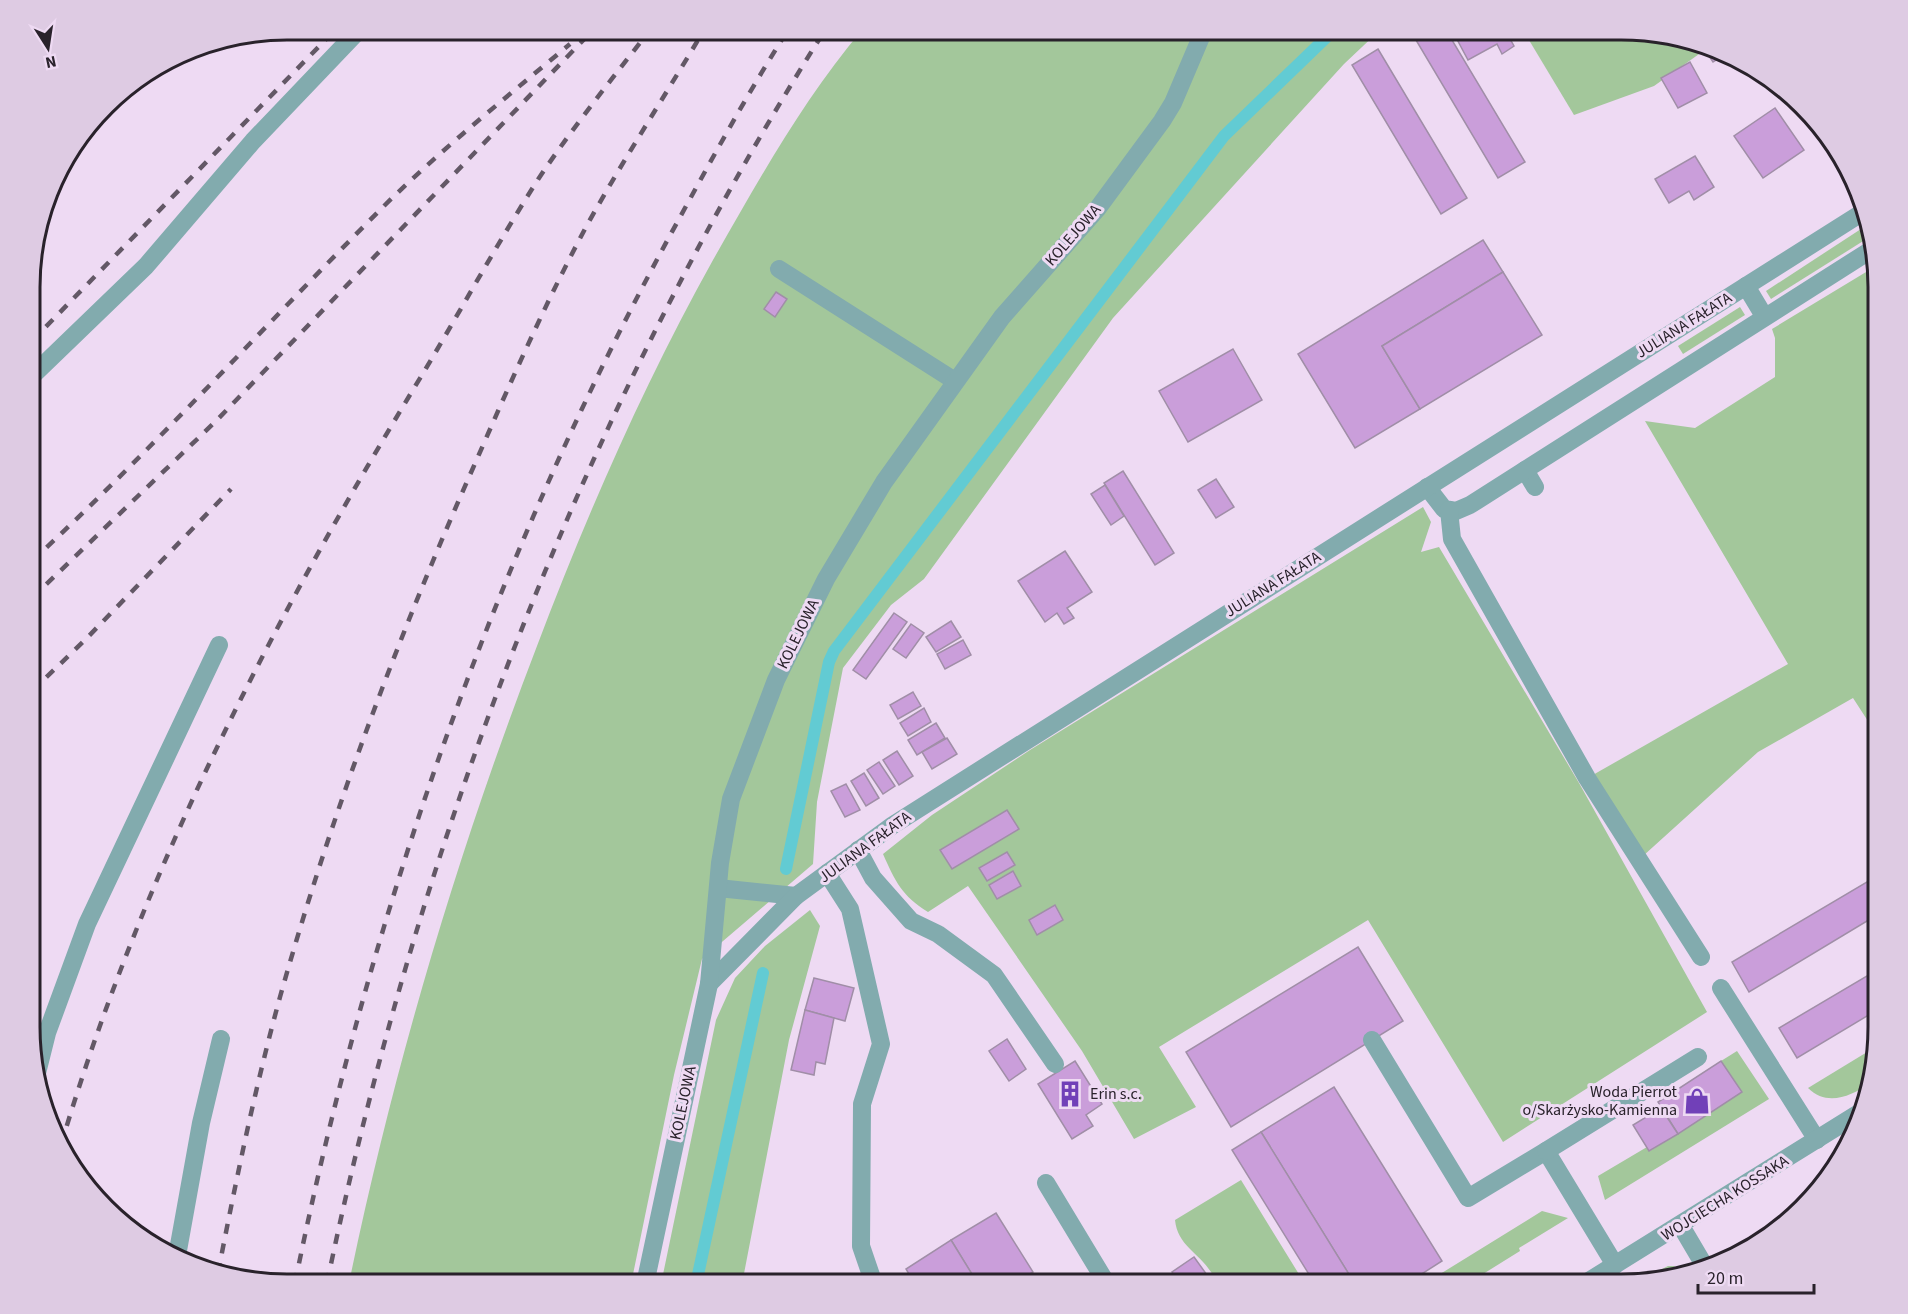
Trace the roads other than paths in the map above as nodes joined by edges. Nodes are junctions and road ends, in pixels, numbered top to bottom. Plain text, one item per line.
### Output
1 (349, 40) edge
2 (1200, 40) edge
3 (1857, 216) edge
4 (1865, 254) edge
5 (779, 269) dead end
6 (1746, 286) junction
7 (1764, 316) junction
8 (40, 368) edge
9 (955, 381) junction
10 (1525, 470) junction
11 (1427, 487) junction
12 (1535, 487) dead end
13 (1449, 510) junction
14 (219, 645) dead end
15 (858, 850) junction
16 (827, 873) junction
17 (718, 888) junction
18 (796, 896) junction
19 (1701, 957) dead end
20 (709, 984) junction
21 (1721, 988) dead end
22 (221, 1039) dead end
23 (1372, 1040) dead end
24 (42, 1052) edge
25 (1698, 1057) dead end
26 (1055, 1064) dead end
27 (1850, 1119) edge
28 (1817, 1140) junction
29 (1546, 1151) junction
30 (1046, 1183) dead end
31 (1681, 1226) junction
32 (178, 1248) edge
33 (1701, 1260) edge
34 (1615, 1265) junction
35 (647, 1274) edge
36 (871, 1274) edge
37 (1101, 1274) edge
38 (1600, 1274) edge

1 - 8 street
2 - 9 street, KOLEJOWA
3 - 6 street, JULIANA FAŁATA
4 - 7 street
5 - 9 street
6 - 7 street
6 - 11 street, JULIANA FAŁATA
7 - 10 street
9 - 17 street, KOLEJOWA
10 - 12 street
10 - 13 street
11 - 13 street
11 - 15 street, JULIANA FAŁATA
13 - 19 street
14 - 24 street
15 - 16 street, JULIANA FAŁATA
15 - 26 street
16 - 18 street, JULIANA FAŁATA
16 - 36 street
17 - 18 street
17 - 20 street, KOLEJOWA
18 - 20 street, JULIANA FAŁATA
20 - 35 street, KOLEJOWA
21 - 28 street
22 - 32 street
23 - 29 street
25 - 29 street
27 - 28 street, WOJCIECHA KOSSAKA
28 - 31 street, WOJCIECHA KOSSAKA
29 - 34 street
30 - 37 street
31 - 33 street
31 - 34 street, WOJCIECHA KOSSAKA
34 - 38 street, WOJCIECHA KOSSAKA

